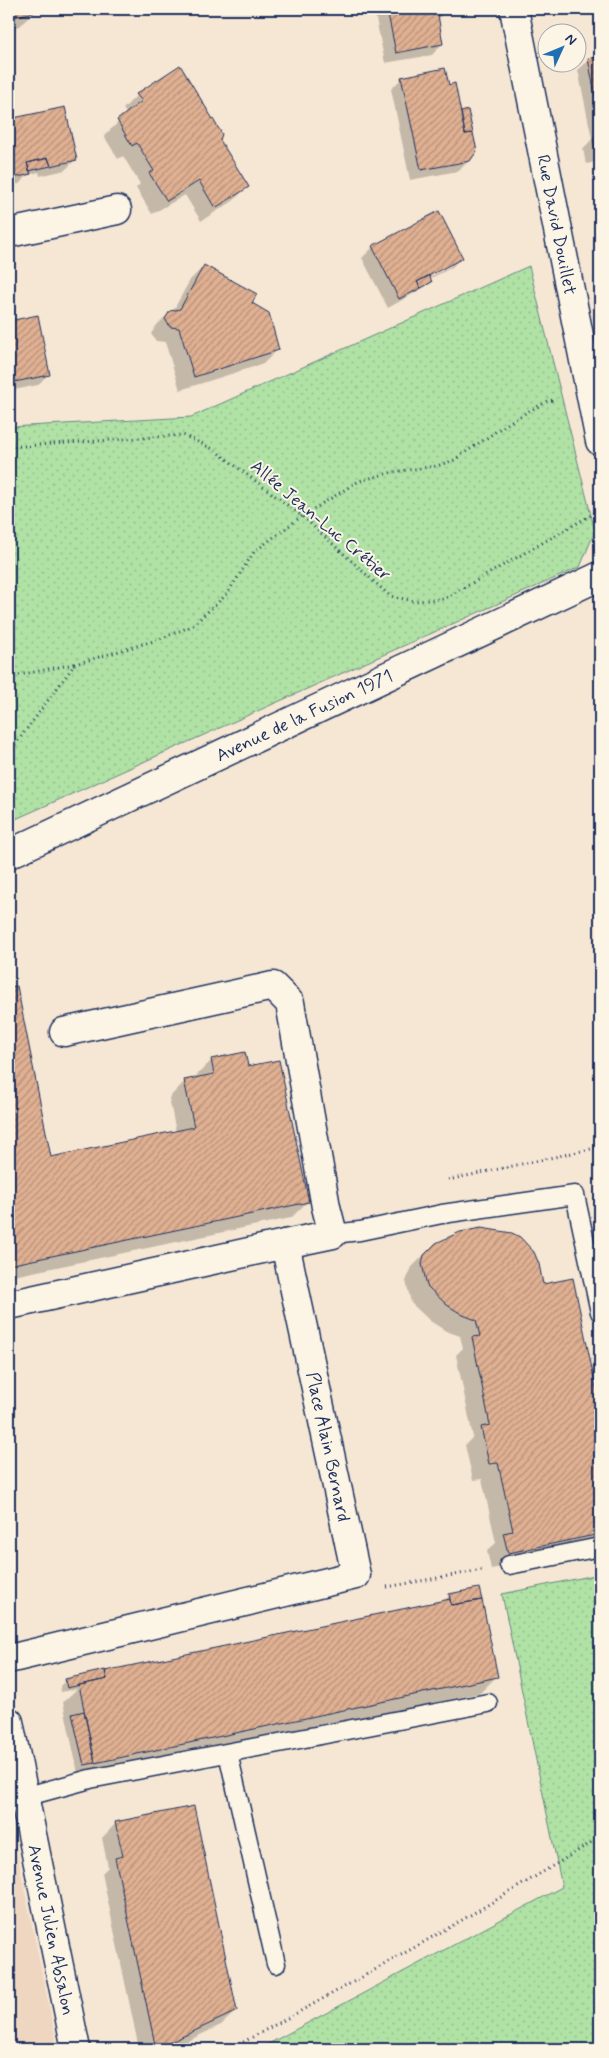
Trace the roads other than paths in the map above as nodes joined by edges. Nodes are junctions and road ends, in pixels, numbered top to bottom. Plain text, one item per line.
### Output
1 (514, 9) edge
2 (117, 210) dead end
3 (9, 232) edge
4 (600, 441) edge
5 (600, 576) edge
6 (9, 854) edge
7 (64, 1032) dead end
8 (333, 1234) junction
9 (284, 1244) junction
10 (9, 1305) edge
11 (600, 1312) edge
12 (600, 1547) edge
13 (509, 1565) road end
14 (9, 1659) edge
15 (488, 1703) dead end
16 (9, 1722) edge
17 (228, 1753) junction
18 (24, 1797) junction
19 (276, 1964) dead end
20 (76, 2049) edge

1 - 4 street, Rue David Douillet
2 - 3 street
5 - 6 street, Avenue de la Fusion 1971
7 - 8 street
8 - 9 street
8 - 11 lane
9 - 10 street
9 - 14 street, Place Alain Bernard
12 - 13 lane
15 - 17 lane
16 - 18 street, Avenue Julien Absalon
17 - 18 lane
17 - 19 lane
18 - 20 street, Avenue Julien Absalon

